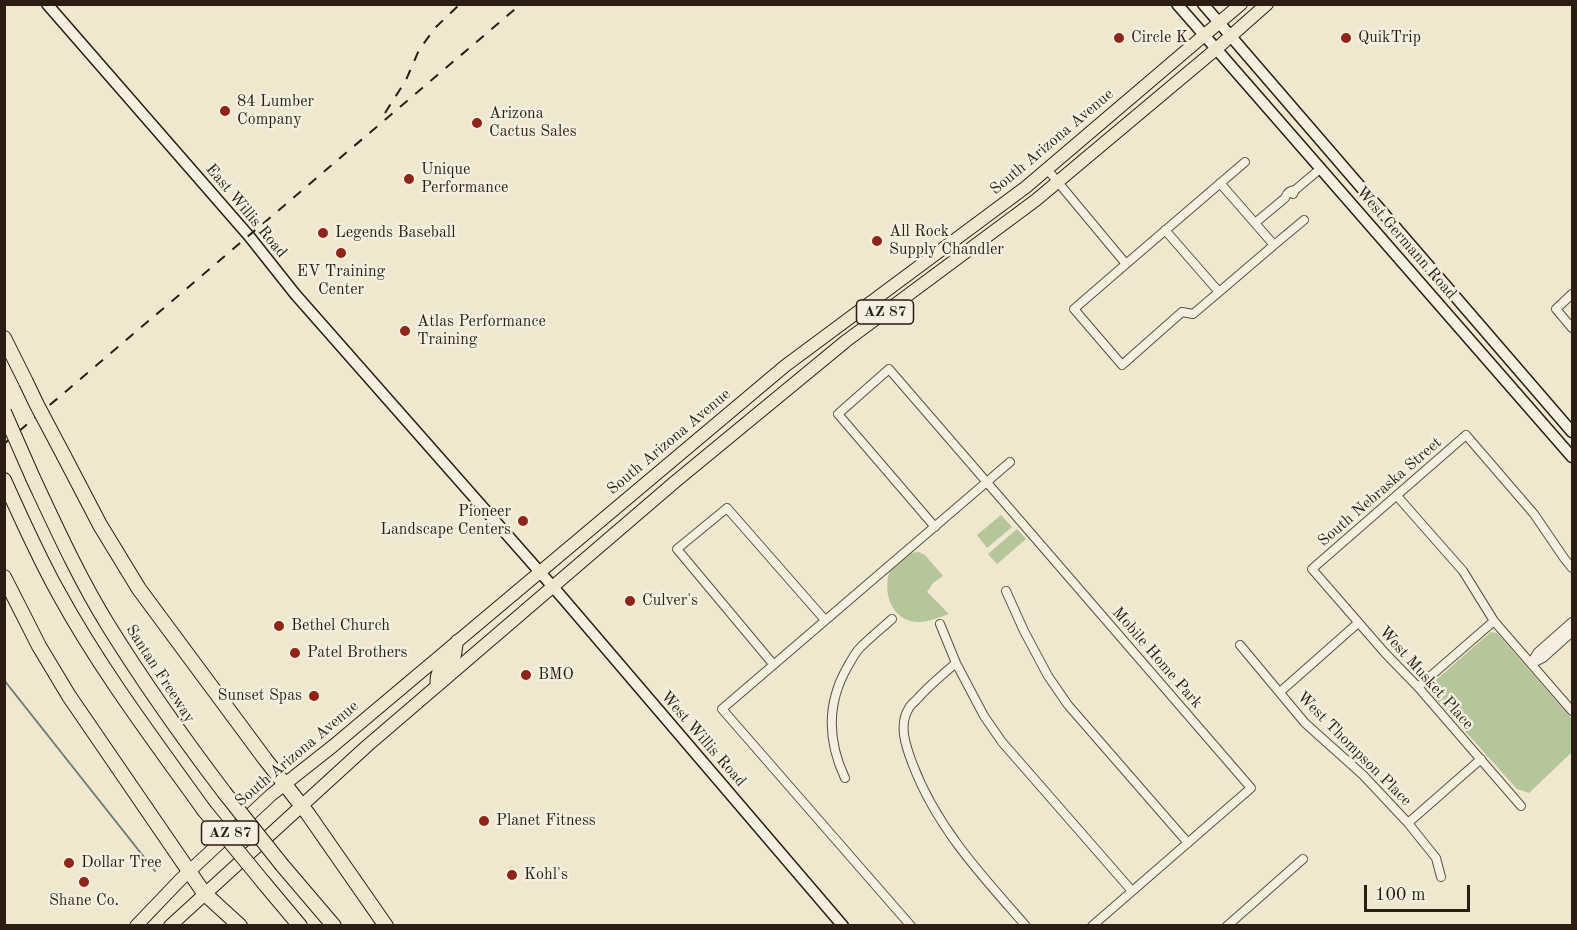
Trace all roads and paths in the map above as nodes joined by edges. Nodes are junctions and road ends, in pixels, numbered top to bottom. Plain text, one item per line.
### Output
1 (47, 4) edge
2 (1177, 4) edge
3 (1203, 4) edge
4 (1241, 4) edge
5 (1267, 4) edge
6 (1219, 23) junction
7 (1204, 36) junction
8 (1230, 36) junction
9 (1215, 50) junction
10 (1245, 162) dead end
11 (1320, 168) junction
12 (1047, 169) junction
13 (1058, 182) junction
14 (1220, 183) junction
15 (1364, 191) junction
16 (1350, 203) junction
17 (1304, 220) dead end
18 (1255, 223) junction
19 (1165, 230) junction
20 (1274, 245) junction
21 (1126, 264) junction
22 (1219, 292) junction
23 (1572, 294) edge
24 (1572, 328) edge
25 (4, 338) edge
26 (4, 412) edge
27 (1572, 432) edge
28 (1572, 457) edge
29 (1010, 462) dead end
30 (4, 480) edge
31 (987, 482) junction
32 (1397, 496) junction
33 (934, 527) junction
34 (1572, 568) edge
35 (1312, 569) joint
36 (540, 572) junction
37 (4, 577) edge
38 (552, 586) junction
39 (1006, 591) dead end
40 (892, 619) dead end
41 (825, 620) junction
42 (1494, 621) junction
43 (1572, 622) edge
44 (939, 624) dead end
45 (1358, 624) junction
46 (1572, 632) edge
47 (457, 641) junction
48 (1240, 645) dead end
49 (956, 663) junction
50 (1531, 663) junction
51 (773, 664) junction
52 (437, 686) junction
53 (1418, 687) junction
54 (1280, 692) junction
55 (1572, 711) edge
56 (1481, 759) junction
57 (845, 778) dead end
58 (285, 785) junction
59 (301, 806) junction
60 (1521, 806) dead end
61 (1408, 823) junction
62 (1188, 843) junction
63 (1304, 859) dead end
64 (189, 871) junction
65 (1441, 877) dead end
66 (1132, 891) junction
67 (204, 893) junction
68 (136, 926) edge
69 (170, 926) edge
70 (240, 926) edge
71 (300, 926) edge
72 (334, 926) edge
73 (386, 926) edge
74 (843, 926) edge
75 (910, 926) edge
76 (1026, 926) edge
77 (1092, 926) edge
78 (1227, 926) edge

1 - 36 street, East Willis Road
2 - 7 street, West Germann Road
3 - 6 street, West Germann Road
4 - 6 main road, South Arizona Avenue / AZ 87
5 - 8 main road, South Arizona Avenue / AZ 87
6 - 7 main road, South Arizona Avenue / AZ 87
6 - 8 street, West Germann Road
7 - 9 street, West Germann Road
7 - 12 main road, South Arizona Avenue / AZ 87
8 - 9 main road, South Arizona Avenue / AZ 87
8 - 15 street, West Germann Road
9 - 11 street, West Germann Road
9 - 13 main road, South Arizona Avenue / AZ 87
10 - 14 street
11 - 16 street, West Germann Road
11 - 18 street
12 - 13 street
12 - 36 main road, South Arizona Avenue / AZ 87
13 - 21 street
13 - 38 main road, South Arizona Avenue / AZ 87
14 - 18 street
14 - 19 street
15 - 16 street
15 - 27 street, West Germann Road
16 - 28 street, West Germann Road
17 - 20 street
18 - 20 street
19 - 21 street
19 - 22 street
20 - 22 street
21 - 22 street
23 - 24 street
25 - 58 highway, bridge
26 - 72 highway, Santan Freeway, bridge
29 - 31 street
30 - 71 highway, bridge
31 - 33 street
31 - 33 street, Mobile Home Park
31 - 62 street, Mobile Home Park
32 - 34 street, South Nebraska Street
32 - 35 street, South Nebraska Street
32 - 42 street
33 - 41 street
35 - 45 street, West Musket Place
36 - 38 street, West Willis Road
36 - 47 main road, South Arizona Avenue / AZ 87
37 - 64 highway
38 - 52 main road, South Arizona Avenue / AZ 87
38 - 74 street, West Willis Road
39 - 62 street
40 - 57 street
41 - 51 street
41 - 51 street
42 - 50 street
42 - 53 street
43 - 50 street
44 - 49 street
45 - 53 street, West Musket Place
45 - 54 street
46 - 50 street
47 - 52 main road
47 - 58 main road, South Arizona Avenue / AZ 87
48 - 54 street, West Thompson Place
49 - 66 street
49 - 76 street
50 - 55 street
51 - 75 street
52 - 59 main road, South Arizona Avenue / AZ 87
53 - 56 street, West Musket Place
54 - 61 street, West Thompson Place
56 - 60 street, West Musket Place
56 - 61 street
58 - 59 highway
58 - 64 main road, South Arizona Avenue / AZ 87
59 - 67 main road, South Arizona Avenue / AZ 87
59 - 73 highway
61 - 65 street, West Thompson Place
62 - 66 street, Mobile Home Park
63 - 78 street
64 - 67 highway
64 - 68 main road, South Arizona Avenue / AZ 87
66 - 77 street, Mobile Home Park
67 - 69 main road, South Arizona Avenue / AZ 87
67 - 70 highway

